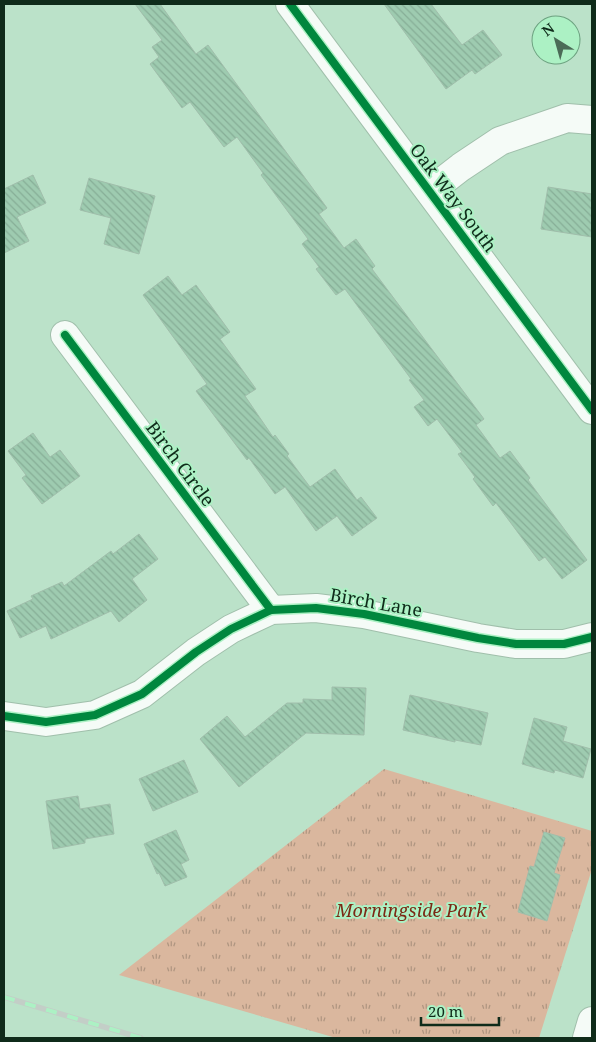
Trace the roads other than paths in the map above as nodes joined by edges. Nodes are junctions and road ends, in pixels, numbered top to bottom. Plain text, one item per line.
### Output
1 (290, 4) edge
2 (592, 120) edge
3 (430, 191) junction
4 (65, 336) dead end
5 (592, 410) edge
6 (271, 610) junction
7 (592, 637) edge
8 (4, 716) edge
9 (592, 1021) edge
10 (587, 1038) edge

1 - 3 street, Oak Way South
2 - 3 street
3 - 5 street, Oak Way South
4 - 6 street, Birch Circle
6 - 7 street, Birch Lane
6 - 8 street, Birch Lane
9 - 10 street

